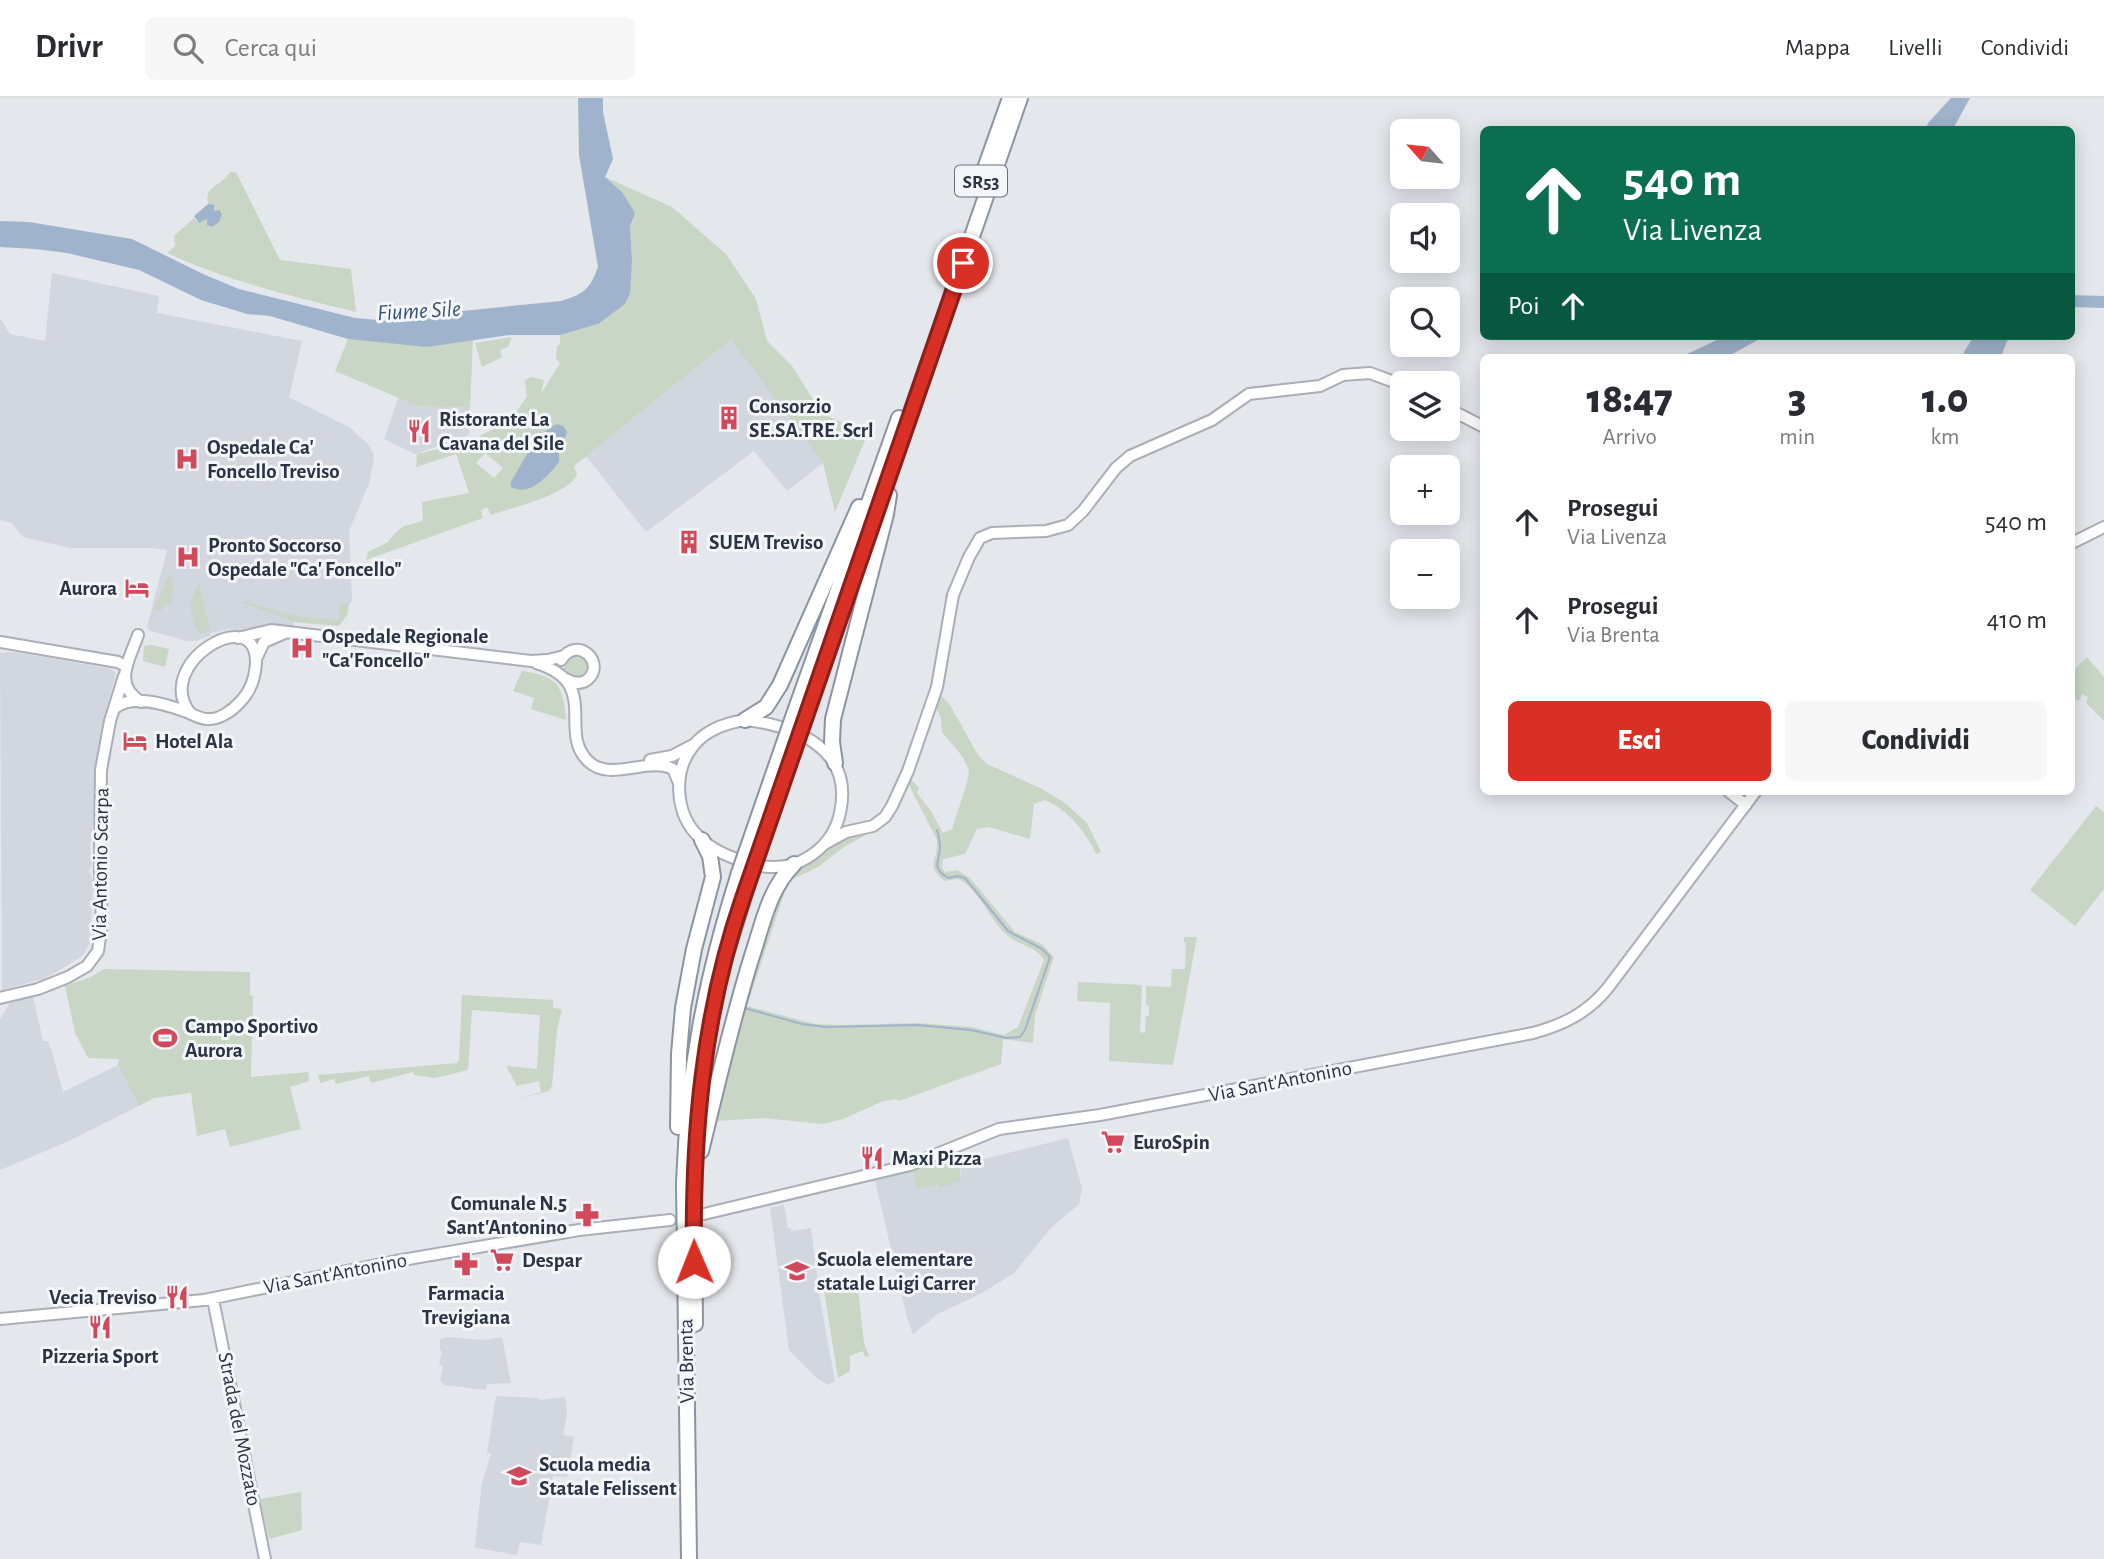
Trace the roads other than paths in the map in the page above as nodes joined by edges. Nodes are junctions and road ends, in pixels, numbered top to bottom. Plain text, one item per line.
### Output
1 (1010, 98) edge
2 (1020, 98) edge
3 (1390, 380) edge
4 (1460, 415) edge
5 (1480, 425) edge
6 (891, 455) junction
7 (2104, 527) edge
8 (2075, 542) edge
9 (285, 633) junction
10 (138, 635) dead end
11 (238, 638) junction
12 (0, 642) edge
13 (20, 645) junction
14 (0, 648) edge
15 (564, 656) junction
16 (256, 659) junction
17 (531, 661) junction
18 (125, 671) junction
19 (564, 678) junction
20 (583, 682) junction
21 (183, 686) junction
22 (141, 702) junction
23 (118, 703) junction
24 (575, 704) junction
25 (161, 705) junction
26 (191, 714) junction
27 (745, 720) junction
28 (579, 743) junction
29 (693, 746) junction
30 (835, 763) junction
31 (679, 783) junction
32 (1733, 795) edge
33 (1753, 795) edge
34 (1746, 805) junction
35 (842, 807) junction
36 (864, 828) junction
37 (702, 840) junction
38 (826, 843) junction
39 (794, 864) junction
40 (744, 875) junction
41 (0, 998) edge
42 (693, 1183) junction
43 (704, 1214) dead end
44 (670, 1220) dead end
45 (684, 1254) junction
46 (213, 1298) junction
47 (0, 1320) edge
48 (265, 1559) edge
49 (689, 1559) edge
50 (699, 1559) edge

1 - 6 highway, SR53
2 - 6 highway, SR53
3 - 36 street
4 - 5 street
6 - 27 highway
6 - 30 highway
6 - 40 highway, Via Brenta / SR53, bridge
7 - 8 street
9 - 11 street
9 - 16 street
9 - 17 street
10 - 18 street, Via Antonio Scarpa
11 - 16 street
11 - 21 street
12 - 13 street
13 - 14 street
13 - 18 street
15 - 17 street
15 - 19 street
15 - 20 street
16 - 26 street
17 - 19 street
18 - 22 street
18 - 23 street, Via Antonio Scarpa
19 - 20 street
19 - 24 street
20 - 24 street
21 - 25 street
21 - 26 street
22 - 23 street
22 - 25 street
23 - 41 street, Via Antonio Scarpa
24 - 28 street
25 - 26 street
27 - 29 street
27 - 30 street
28 - 29 street
28 - 31 street
29 - 31 street
30 - 35 street
31 - 37 street
32 - 34 street
33 - 34 street, Via Sant'Antonino
34 - 43 street, Via Sant'Antonino
35 - 36 street
35 - 38 street
36 - 38 street
37 - 39 street
37 - 45 highway
38 - 39 street
39 - 42 highway
40 - 42 highway, Via Brenta / SR53
40 - 45 highway, Via Brenta / SR53
42 - 50 highway, Via Brenta / SR53
44 - 46 street, Via Sant'Antonino
45 - 49 highway, Via Brenta / SR53
46 - 47 street, Via Sant'Antonino
46 - 48 street, Strada del Mozzato

